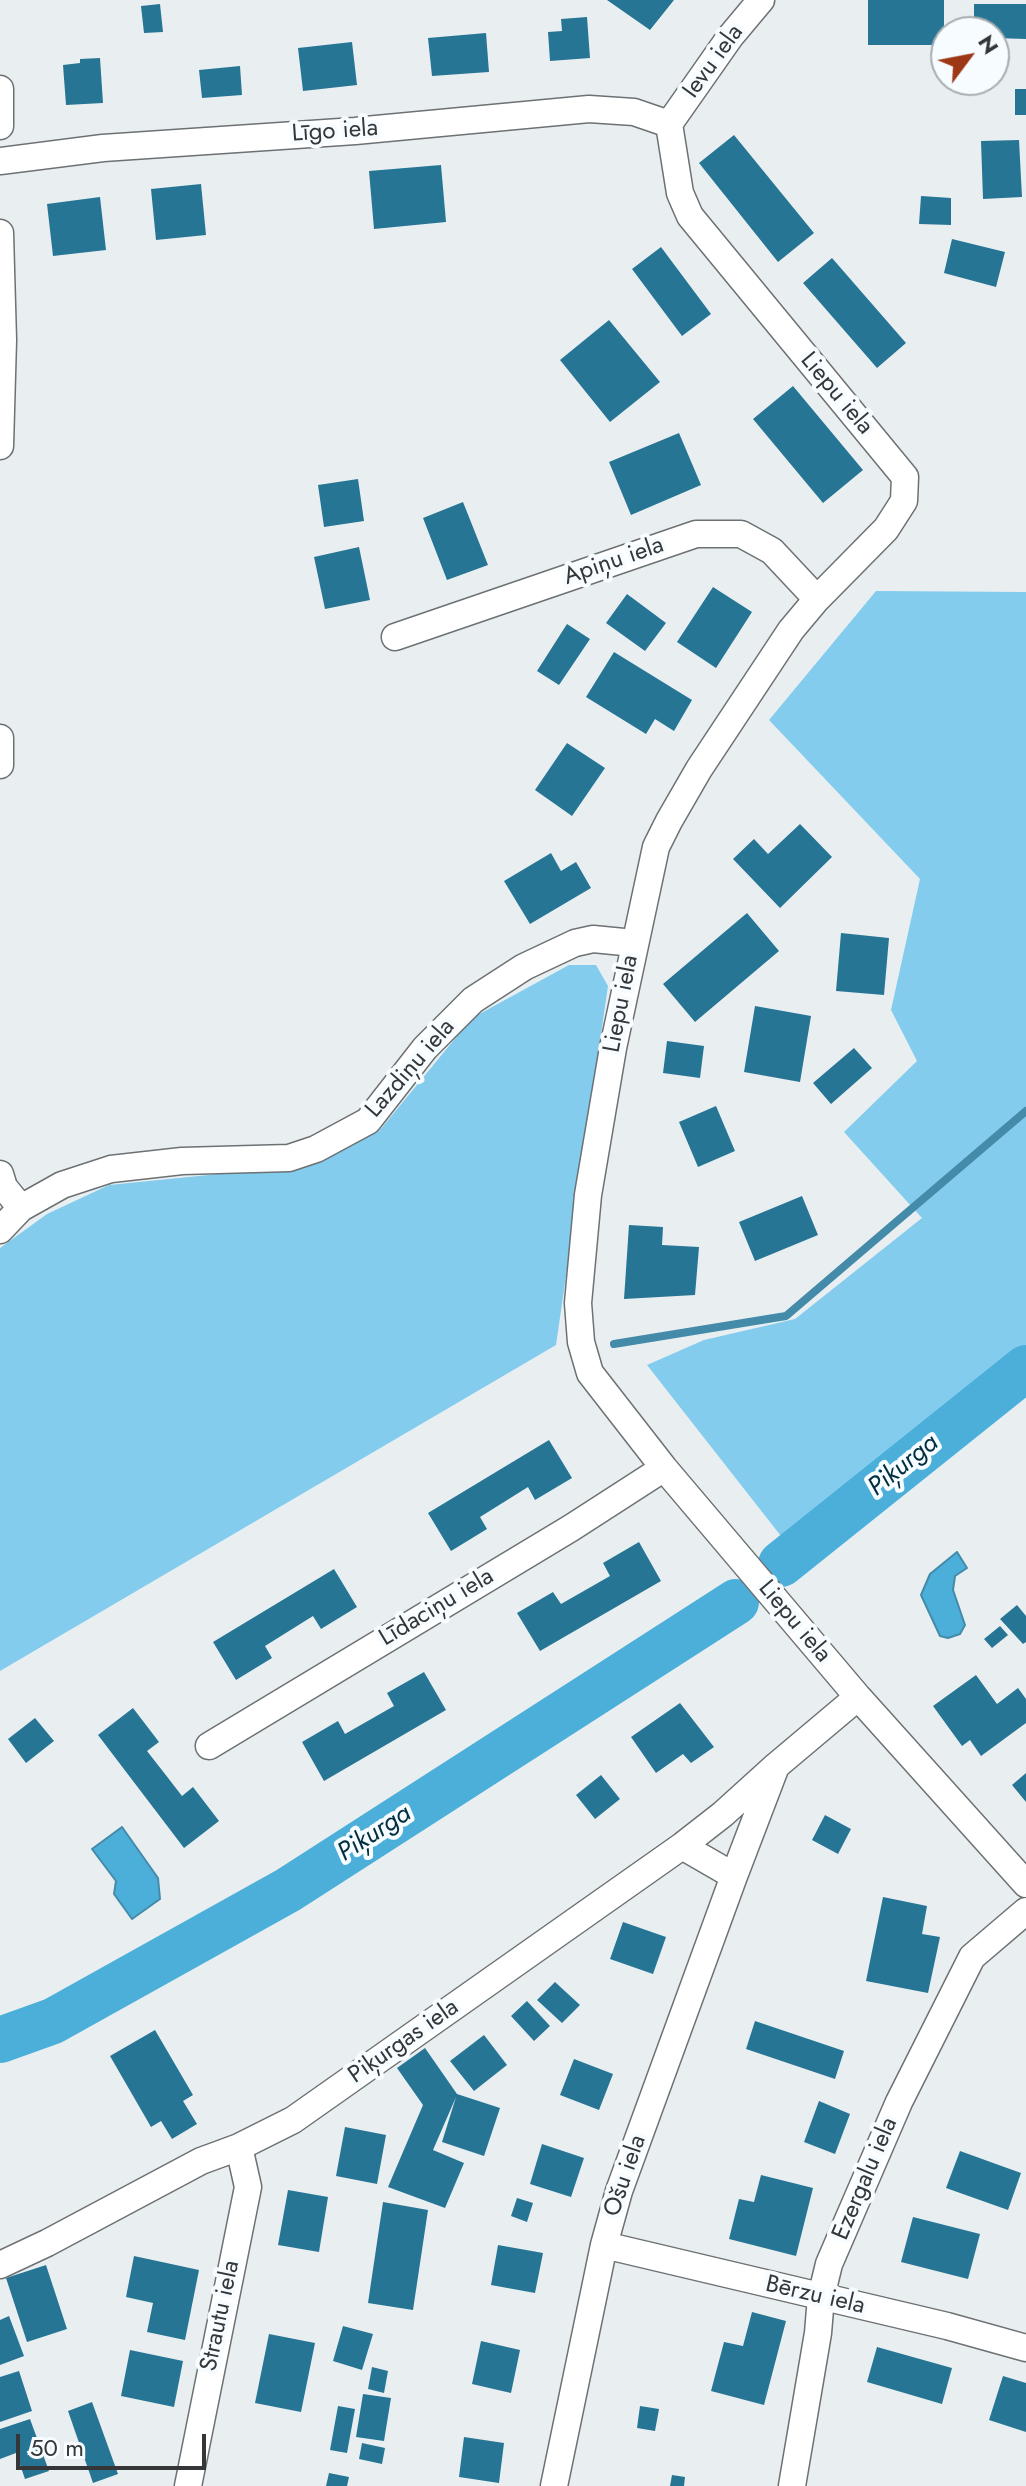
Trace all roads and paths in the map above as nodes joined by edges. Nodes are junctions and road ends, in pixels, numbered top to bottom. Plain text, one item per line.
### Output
1 (761, 0) edge
2 (0, 89) edge
3 (669, 124) junction
4 (0, 126) edge
5 (0, 161) edge
6 (0, 233) edge
7 (0, 446) edge
8 (817, 599) junction
9 (395, 637) dead end
10 (0, 738) edge
11 (0, 765) edge
12 (634, 943) junction
13 (0, 1174) edge
14 (21, 1208) junction
15 (0, 1230) edge
16 (664, 1468) junction
17 (858, 1697) junction
18 (209, 1746) dead end
19 (776, 1766) junction
20 (682, 1846) junction
21 (734, 1876) junction
22 (1026, 1884) edge
23 (1026, 1911) edge
24 (239, 2147) junction
25 (604, 2245) junction
26 (0, 2265) edge
27 (821, 2297) junction
28 (1026, 2348) edge
29 (188, 2486) edge
30 (554, 2486) edge
31 (792, 2486) edge

1 - 3 street, Ievu iela
2 - 4 street
3 - 5 street, Līgo iela
3 - 8 street, Liepu iela
6 - 7 street
8 - 9 street, Apiņu iela
8 - 12 street, Liepu iela
10 - 11 street
12 - 14 street, Lazdiņu iela
12 - 16 street, Liepu iela
13 - 14 street
14 - 15 street, Lazdiņu iela
16 - 17 street, Liepu iela
16 - 18 street, Līdaciņu iela
17 - 19 street, Ošu iela
17 - 22 street, Liepu iela
19 - 20 street, Piķurgas iela
19 - 21 street, Ošu iela
20 - 21 street
20 - 24 street, Piķurgas iela
21 - 25 street, Ošu iela
23 - 27 street, Ezergalu iela
24 - 26 street, Piķurgas iela
24 - 29 street, Strautu iela
25 - 27 street, Bērzu iela
25 - 30 street, Ošu iela
27 - 28 street, Bērzu iela
27 - 31 street, Ezergalu iela

